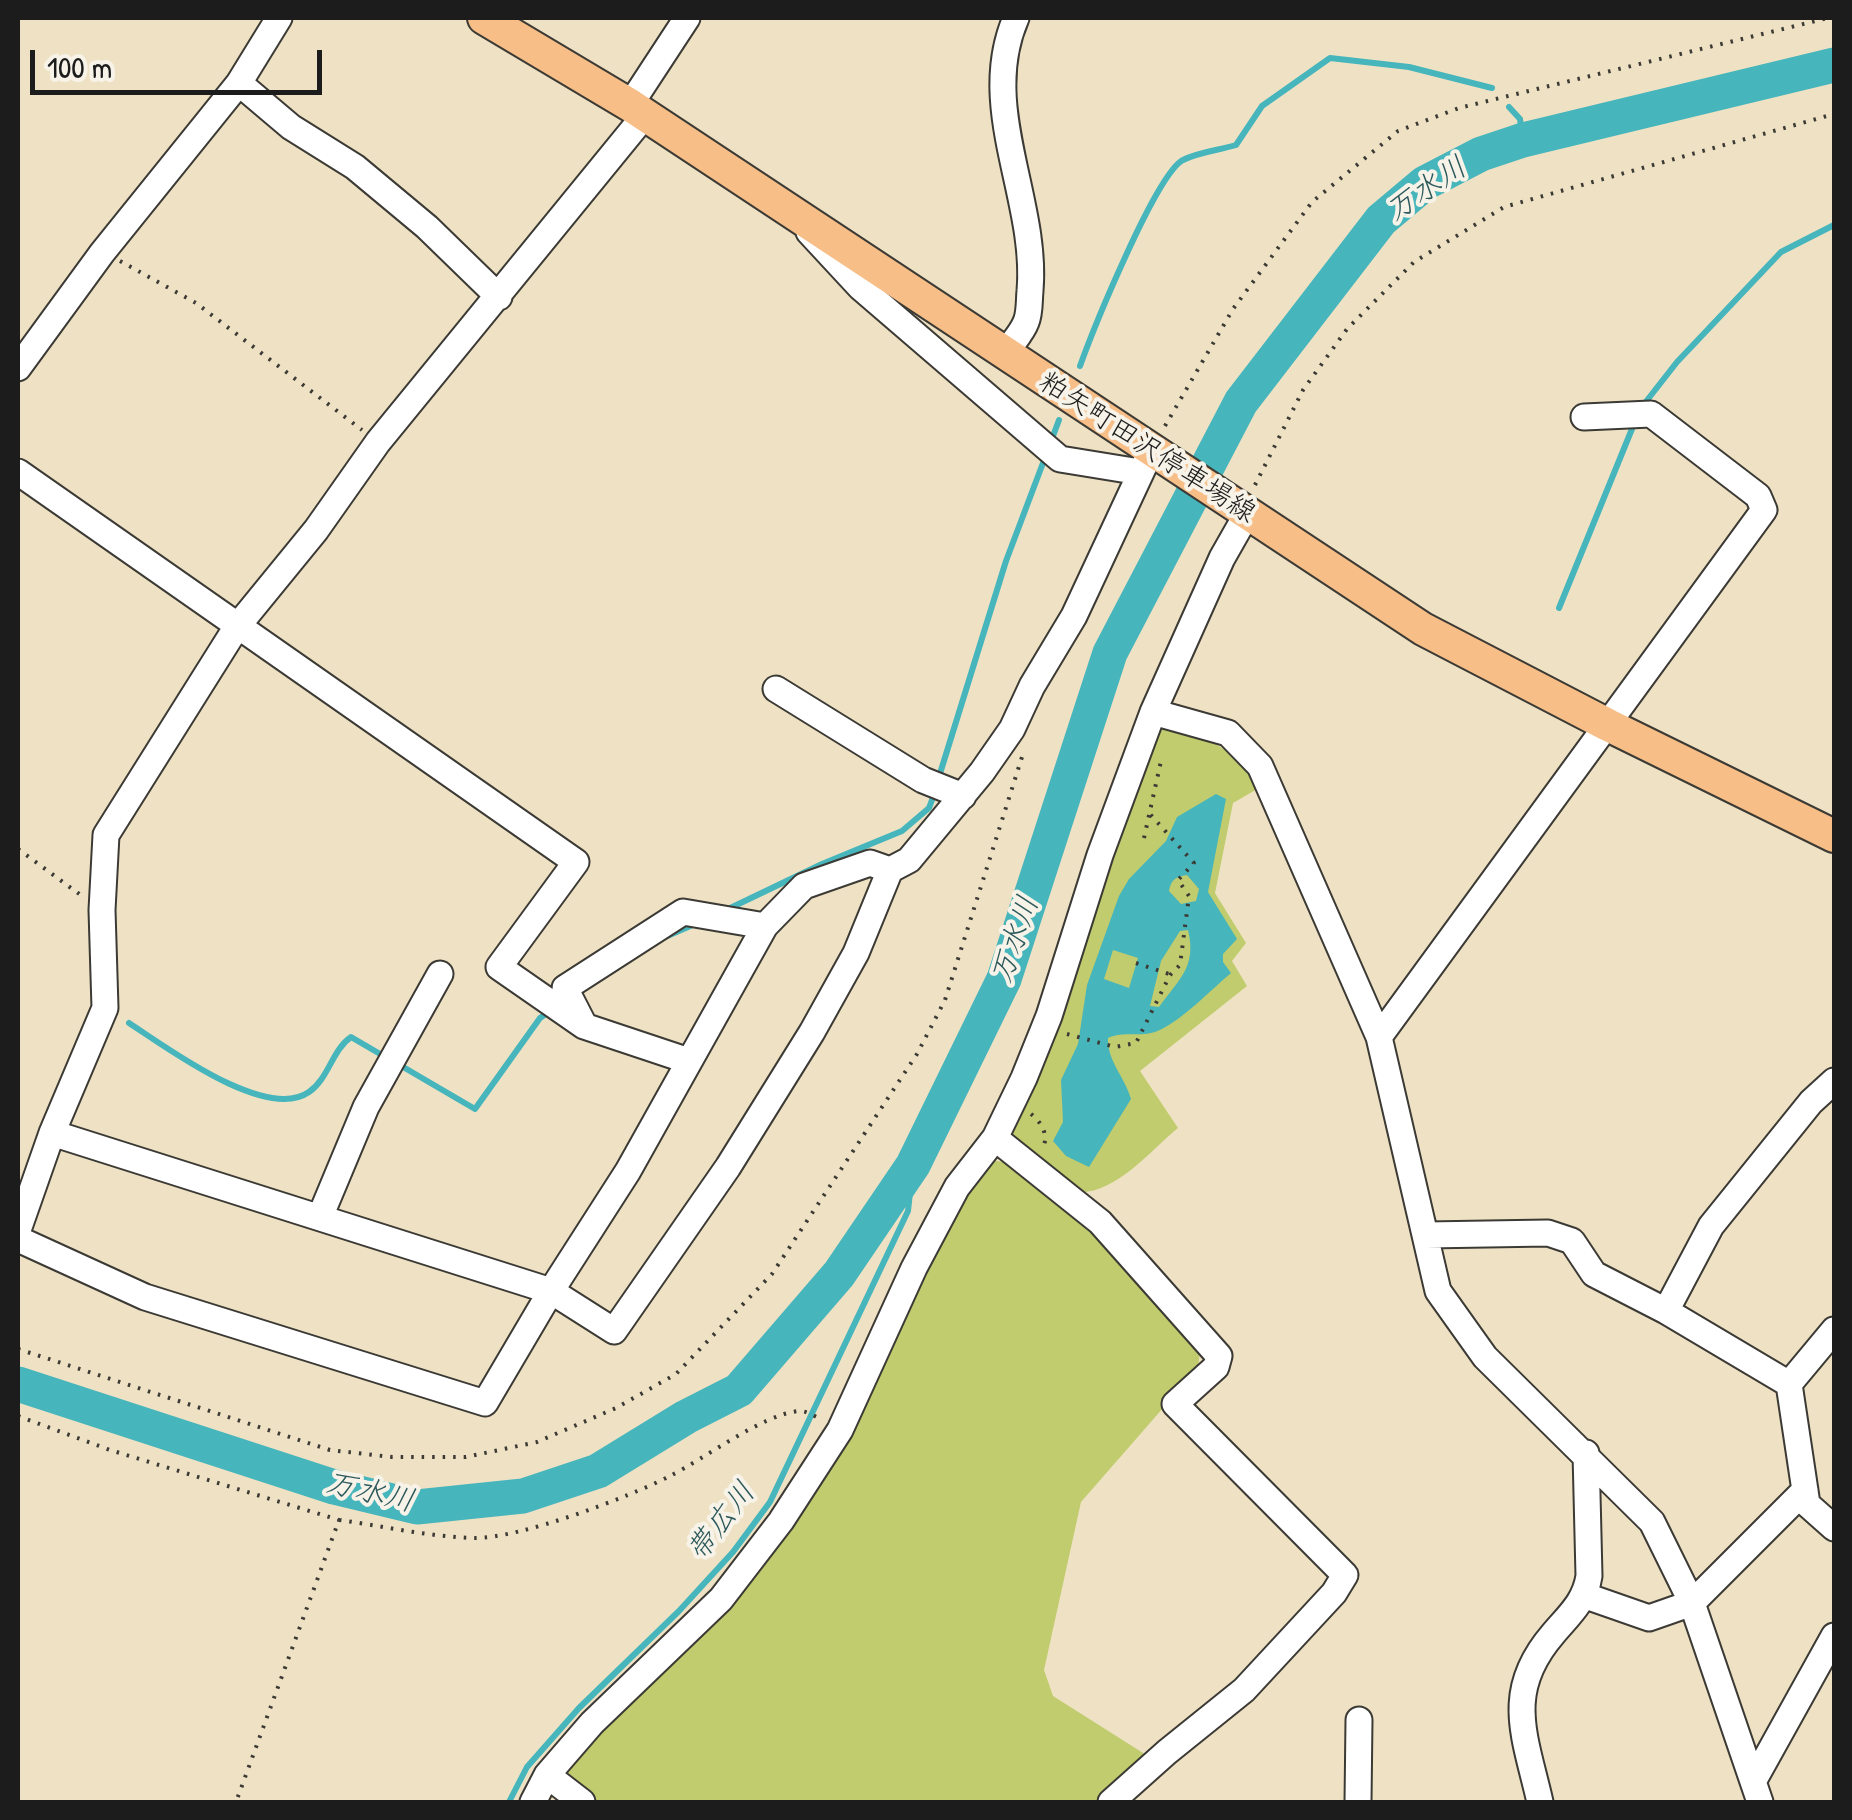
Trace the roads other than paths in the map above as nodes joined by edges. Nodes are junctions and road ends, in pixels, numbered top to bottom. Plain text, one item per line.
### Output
1 (279, 18) edge
2 (484, 18) edge
3 (687, 18) edge
4 (1016, 18) edge
5 (239, 83) junction
6 (638, 110) junction
7 (790, 212) junction
8 (499, 297) junction
9 (1005, 354) junction
10 (18, 368) edge
11 (1584, 417) dead end
12 (1151, 460) junction
13 (18, 472) edge
14 (1241, 510) junction
15 (236, 628) junction
16 (776, 689) dead end
17 (1153, 712) junction
18 (1608, 725) junction
19 (949, 790) junction
20 (1834, 836) edge
21 (890, 870) junction
22 (765, 926) junction
23 (440, 974) dead end
24 (569, 1009) junction
25 (1379, 1037) junction
26 (690, 1061) junction
27 (1834, 1081) edge
28 (52, 1133) junction
29 (995, 1138) junction
30 (320, 1217) junction
31 (18, 1230) edge
32 (1426, 1234) junction
33 (18, 1240) edge
34 (551, 1291) junction
35 (1666, 1311) junction
36 (1834, 1330) edge
37 (1789, 1384) junction
38 (1586, 1453) junction
39 (1805, 1490) junction
40 (1834, 1528) edge
41 (1586, 1596) junction
42 (1692, 1602) junction
43 (1834, 1636) edge
44 (1360, 1720) dead end
45 (547, 1774) junction
46 (1757, 1791) edge
47 (533, 1802) edge
48 (582, 1802) edge
49 (1111, 1802) edge
50 (1358, 1802) edge
51 (1540, 1802) edge

1 - 5 street
2 - 6 main road, 粕矢町田沢停車場線
3 - 6 street
4 - 9 street
5 - 8 street
5 - 10 street
6 - 7 main road, 粕矢町田沢停車場線
6 - 8 street
7 - 9 main road, 粕矢町田沢停車場線
7 - 12 street
8 - 15 street
9 - 12 main road, 粕矢町田沢停車場線
11 - 18 street
12 - 14 main road, 粕矢町田沢停車場線
12 - 19 street
13 - 15 street
14 - 17 street
14 - 18 main road, 粕矢町田沢停車場線
15 - 24 street
15 - 28 street
16 - 19 street
17 - 25 street
17 - 29 street
18 - 20 main road, 粕矢町田沢停車場線
18 - 25 street
19 - 21 street
21 - 22 street
21 - 34 street
22 - 24 street
22 - 26 street
23 - 30 street
24 - 26 street
25 - 32 street
26 - 34 street
27 - 35 street
28 - 30 street
28 - 31 street
29 - 45 street
29 - 49 street
30 - 34 street
32 - 35 street
32 - 38 street
33 - 34 street
35 - 37 street
36 - 37 street
37 - 39 street
38 - 41 street
38 - 42 street
39 - 40 street
39 - 42 street
41 - 42 street
41 - 51 street
42 - 46 street
43 - 46 street
44 - 50 street
45 - 47 street
45 - 48 street

